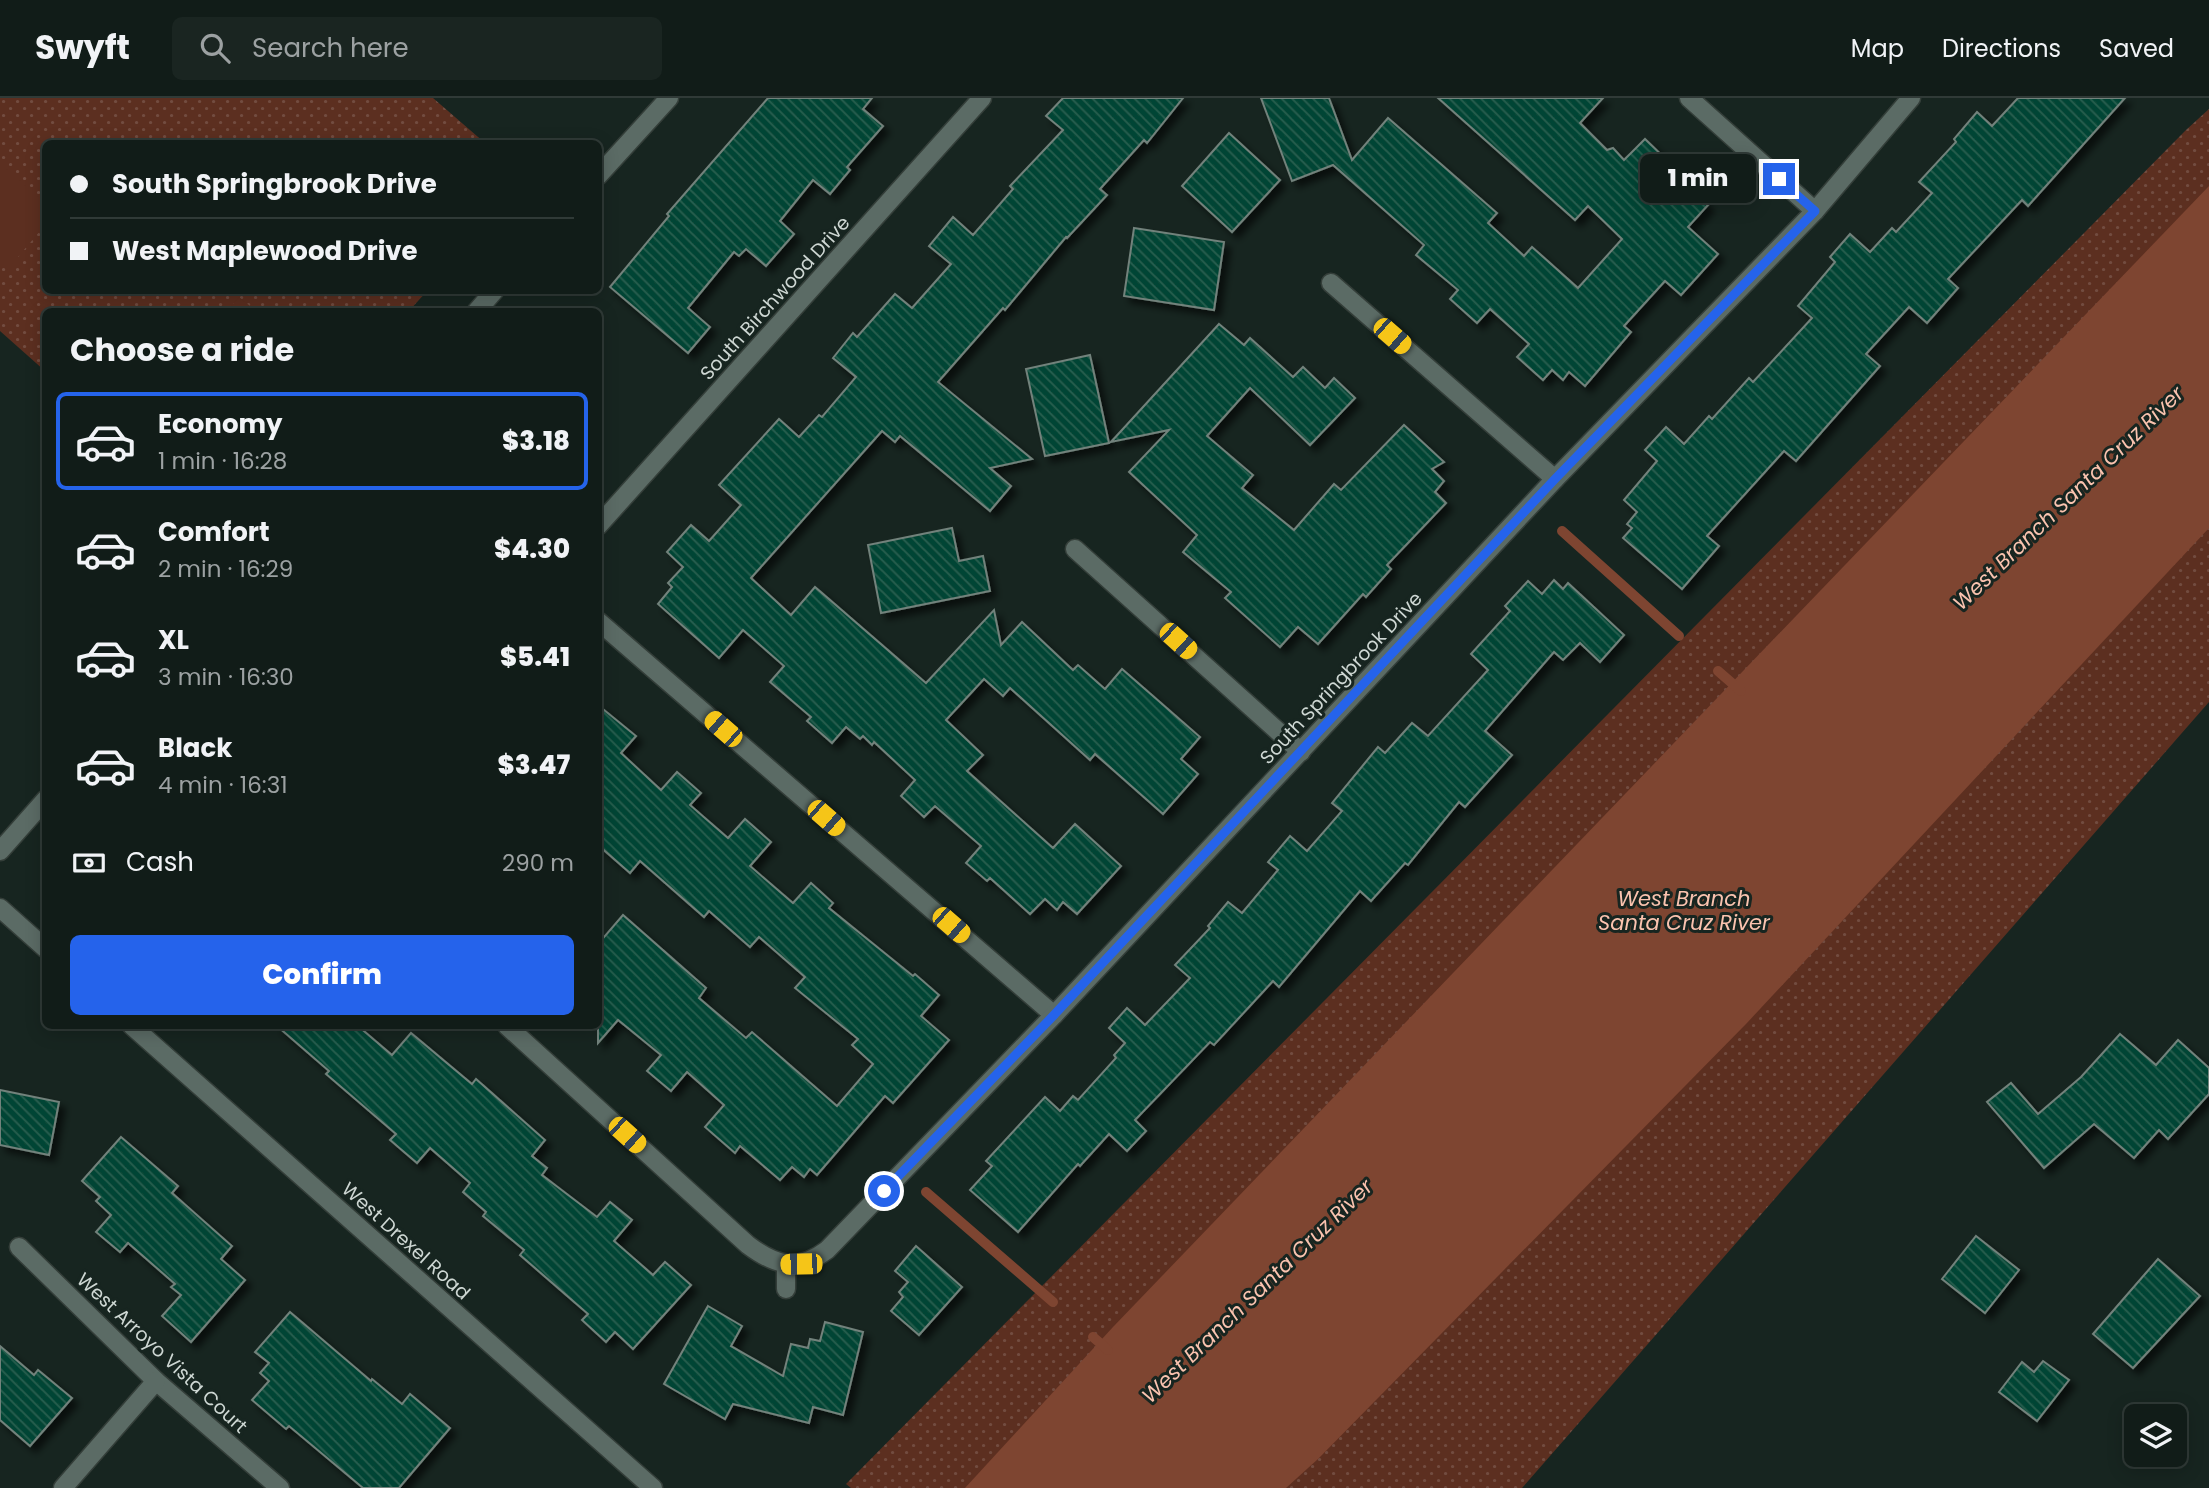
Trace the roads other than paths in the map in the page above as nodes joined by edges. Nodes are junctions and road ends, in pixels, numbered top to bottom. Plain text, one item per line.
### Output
1 (669, 98) edge
2 (982, 98) edge
3 (1689, 98) edge
4 (1911, 98) edge
5 (602, 172) edge
6 (1815, 211) junction
7 (1331, 283) dead end
8 (492, 294) edge
9 (479, 308) edge
10 (1555, 479) junction
11 (602, 522) edge
12 (1075, 549) dead end
13 (602, 624) edge
14 (1301, 752) junction
15 (42, 804) edge
16 (0, 851) edge
17 (0, 908) edge
18 (42, 945) edge
19 (1054, 1015) junction
20 (135, 1029) edge
21 (510, 1029) edge
22 (19, 1247) dead end
23 (786, 1264) junction
24 (786, 1289) dead end
25 (156, 1381) junction
26 (63, 1488) edge
27 (280, 1488) edge
28 (653, 1488) edge

1 - 5 street
2 - 11 street, South Birchwood Drive
3 - 6 street
4 - 6 street, South Springbrook Drive
6 - 10 street, South Springbrook Drive
7 - 10 street
8 - 9 street
10 - 14 street, South Springbrook Drive
12 - 14 street
13 - 19 street
14 - 19 street, South Springbrook Drive
15 - 16 street
17 - 18 street
19 - 23 street, South Springbrook Drive
20 - 28 street, West Drexel Road
21 - 23 street
22 - 25 street, West Arroyo Vista Court
23 - 24 street
25 - 26 street
25 - 27 street, West Arroyo Vista Court

